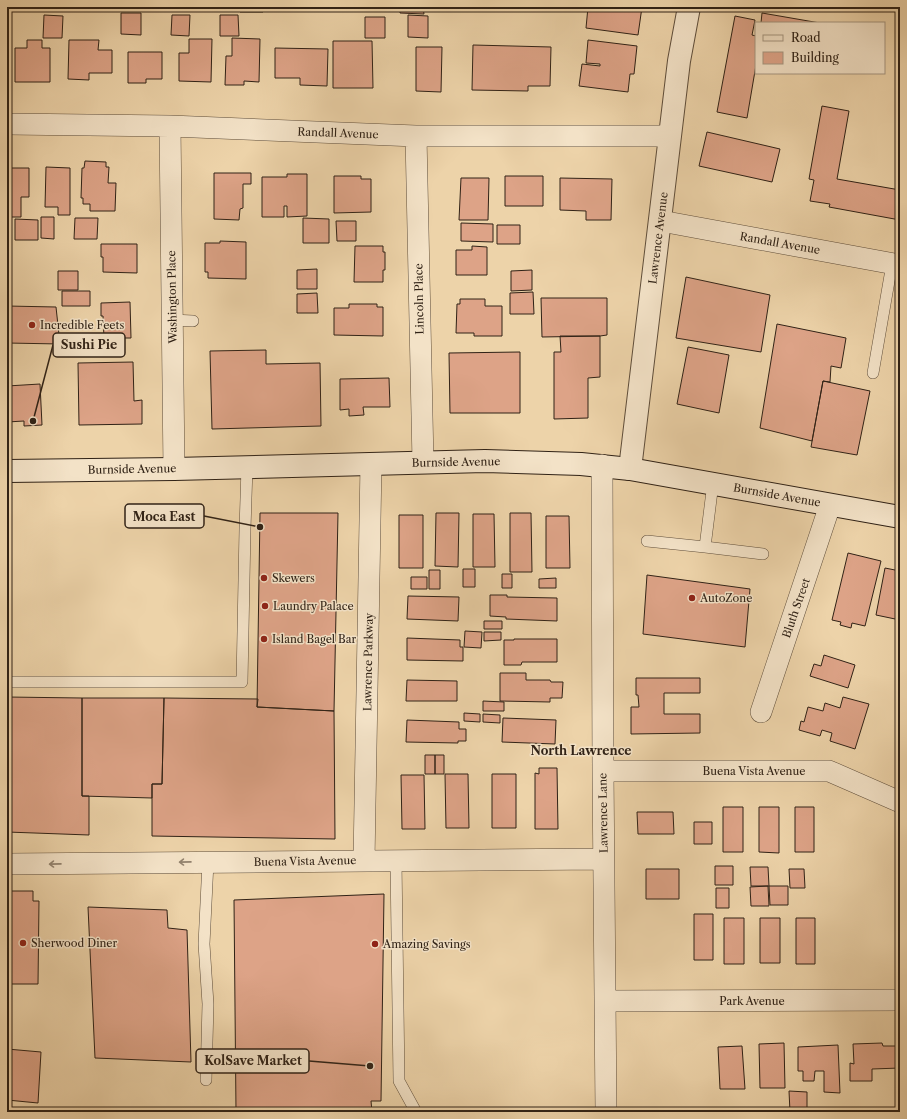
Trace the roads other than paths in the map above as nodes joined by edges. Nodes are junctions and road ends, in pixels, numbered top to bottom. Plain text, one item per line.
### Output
1 (689, 7) edge
2 (7, 124) edge
3 (170, 126) junction
4 (416, 136) junction
5 (670, 136) junction
6 (661, 221) junction
7 (896, 264) edge
8 (873, 373) dead end
9 (423, 462) junction
10 (371, 464) junction
11 (602, 465) junction
12 (247, 467) junction
13 (174, 469) junction
14 (630, 469) junction
15 (7, 471) edge
16 (713, 483) junction
17 (830, 505) junction
18 (900, 517) edge
19 (647, 541) dead end
20 (705, 547) junction
21 (763, 554) dead end
22 (7, 682) edge
23 (761, 712) dead end
24 (603, 771) junction
25 (900, 802) edge
26 (603, 859) junction
27 (364, 861) junction
28 (396, 861) junction
29 (208, 862) junction
30 (7, 864) edge
31 (900, 1000) edge
32 (605, 1001) junction
33 (206, 1080) dead end
34 (416, 1112) edge
35 (606, 1112) edge

1 - 5 main road, Lawrence Avenue
2 - 3 street, Randall Avenue
3 - 4 street, Randall Avenue
3 - 13 street, Washington Place
4 - 5 street, Randall Avenue
4 - 9 street, Lincoln Place
5 - 6 main road, Lawrence Avenue
6 - 7 street, Randall Avenue
6 - 14 main road, Lawrence Avenue
7 - 8 lane
9 - 10 main road, Burnside Avenue
9 - 11 main road, Burnside Avenue
10 - 12 main road, Burnside Avenue
10 - 27 street, Lawrence Parkway
11 - 14 main road, Burnside Avenue
11 - 24 street, Lawrence Lane
12 - 13 main road, Burnside Avenue
12 - 22 lane
13 - 15 main road, Burnside Avenue
14 - 16 main road, Burnside Avenue
16 - 17 main road, Burnside Avenue
16 - 20 lane
17 - 18 main road, Burnside Avenue
17 - 23 street, Bluth Street
19 - 20 lane
20 - 21 lane
24 - 25 street, Buena Vista Avenue
24 - 26 street, Lawrence Lane
26 - 28 street, Buena Vista Avenue
26 - 32 street, Lawrence Lane
27 - 28 street, Buena Vista Avenue
27 - 29 street, Buena Vista Avenue
28 - 34 lane
29 -> 30 street, Buena Vista Avenue
29 - 33 lane
31 - 32 street, Park Avenue
32 - 35 street, Lawrence Lane

